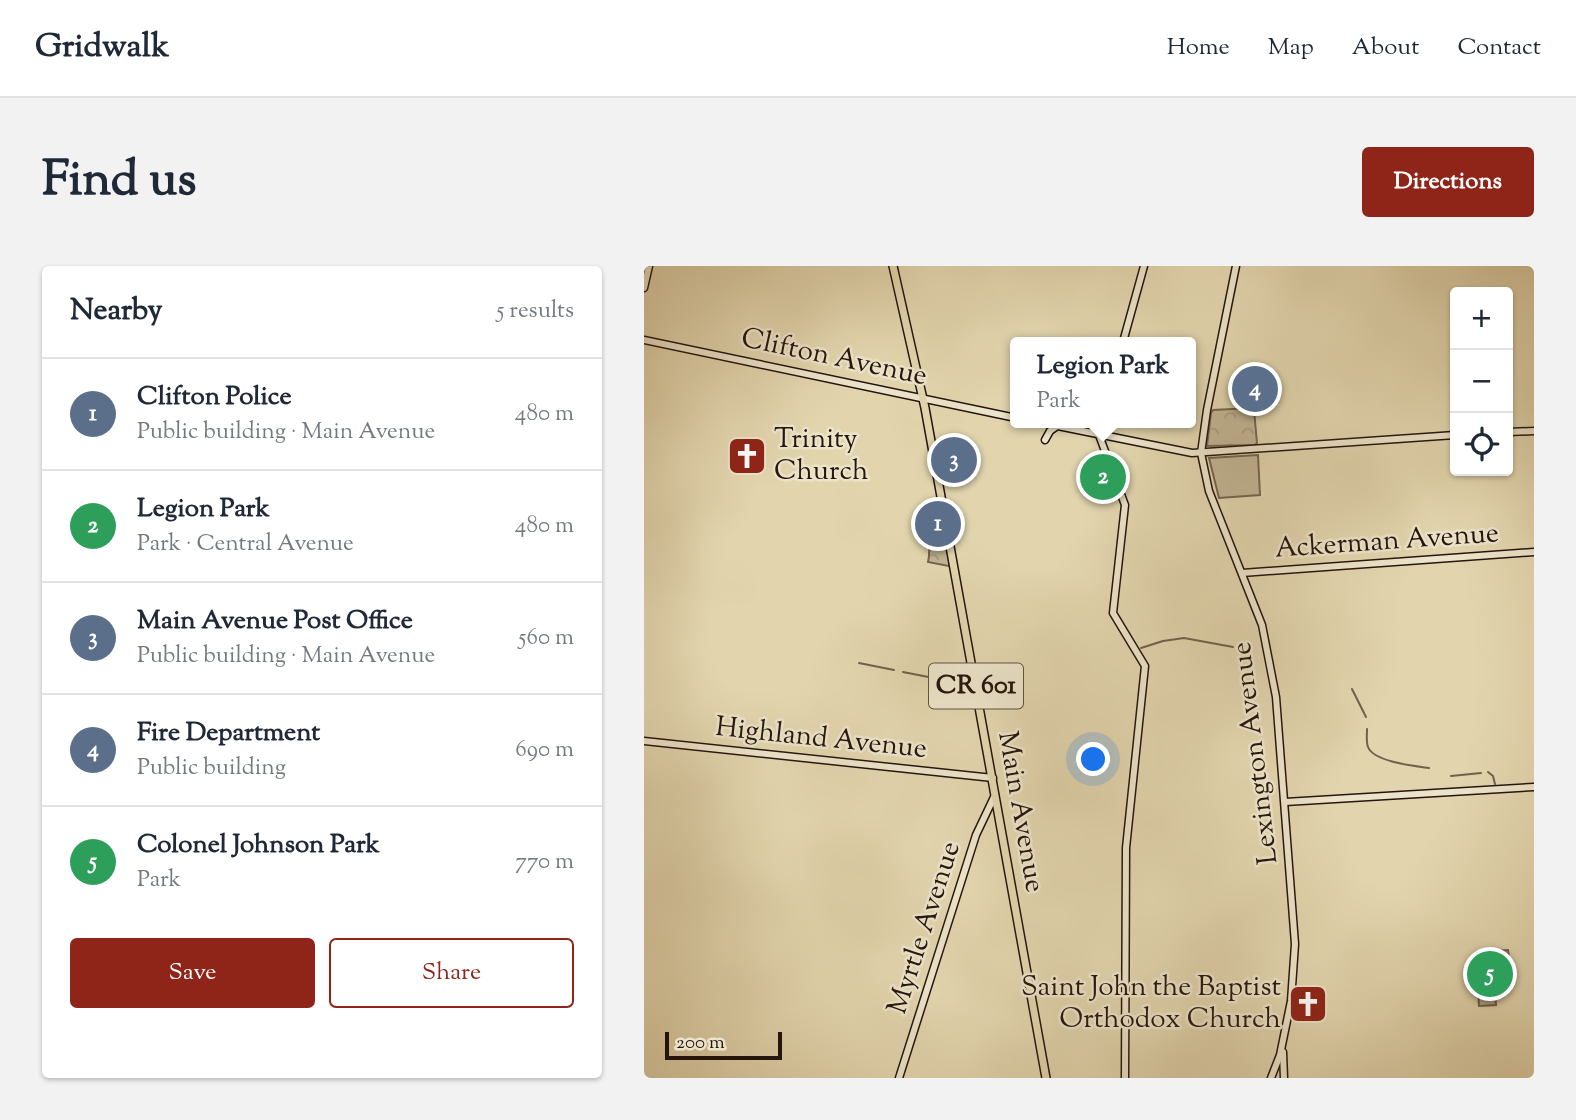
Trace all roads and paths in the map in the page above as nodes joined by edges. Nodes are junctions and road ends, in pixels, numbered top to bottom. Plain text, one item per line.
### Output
1 (649, 266) edge
2 (892, 266) edge
3 (1144, 266) edge
4 (1236, 266) edge
5 (644, 288) edge
6 (1124, 337) edge
7 (644, 340) edge
8 (923, 398) junction
9 (1010, 417) edge
10 (1054, 428) edge
11 (1066, 428) edge
12 (1101, 428) edge
13 (1534, 431) edge
14 (1513, 432) edge
15 (1099, 435) junction
16 (1450, 435) edge
17 (1045, 440) dead end
18 (1201, 453) junction
19 (1534, 552) edge
20 (1242, 573) junction
21 (644, 741) edge
22 (993, 778) junction
23 (1534, 787) edge
24 (996, 793) junction
25 (1285, 802) junction
26 (1283, 1044) junction
27 (899, 1078) edge
28 (1046, 1078) edge
29 (1125, 1078) edge
30 (1271, 1078) edge
31 (1284, 1078) edge

1 - 5 main road
2 - 8 main road, Main Avenue / CR 601
3 - 6 main road
4 - 18 main road, Lexington Avenue
7 - 8 main road, Clifton Avenue
8 - 9 main road, Clifton Avenue
8 - 22 main road, Main Avenue / CR 601
10 - 17 main road
11 - 15 main road
12 - 15 main road
13 - 14 main road
15 - 18 main road
15 - 29 main road
16 - 18 main road
18 - 20 main road, Lexington Avenue
19 - 20 main road, Ackerman Avenue
20 - 25 main road, Lexington Avenue
21 - 22 main road, Highland Avenue
22 - 24 main road, Main Avenue / CR 601
23 - 25 main road
24 - 27 main road, Myrtle Avenue
24 - 28 main road, Main Avenue / CR 601
25 - 26 main road, Lexington Avenue
26 - 30 main road, Lexington Avenue
26 - 31 main road

